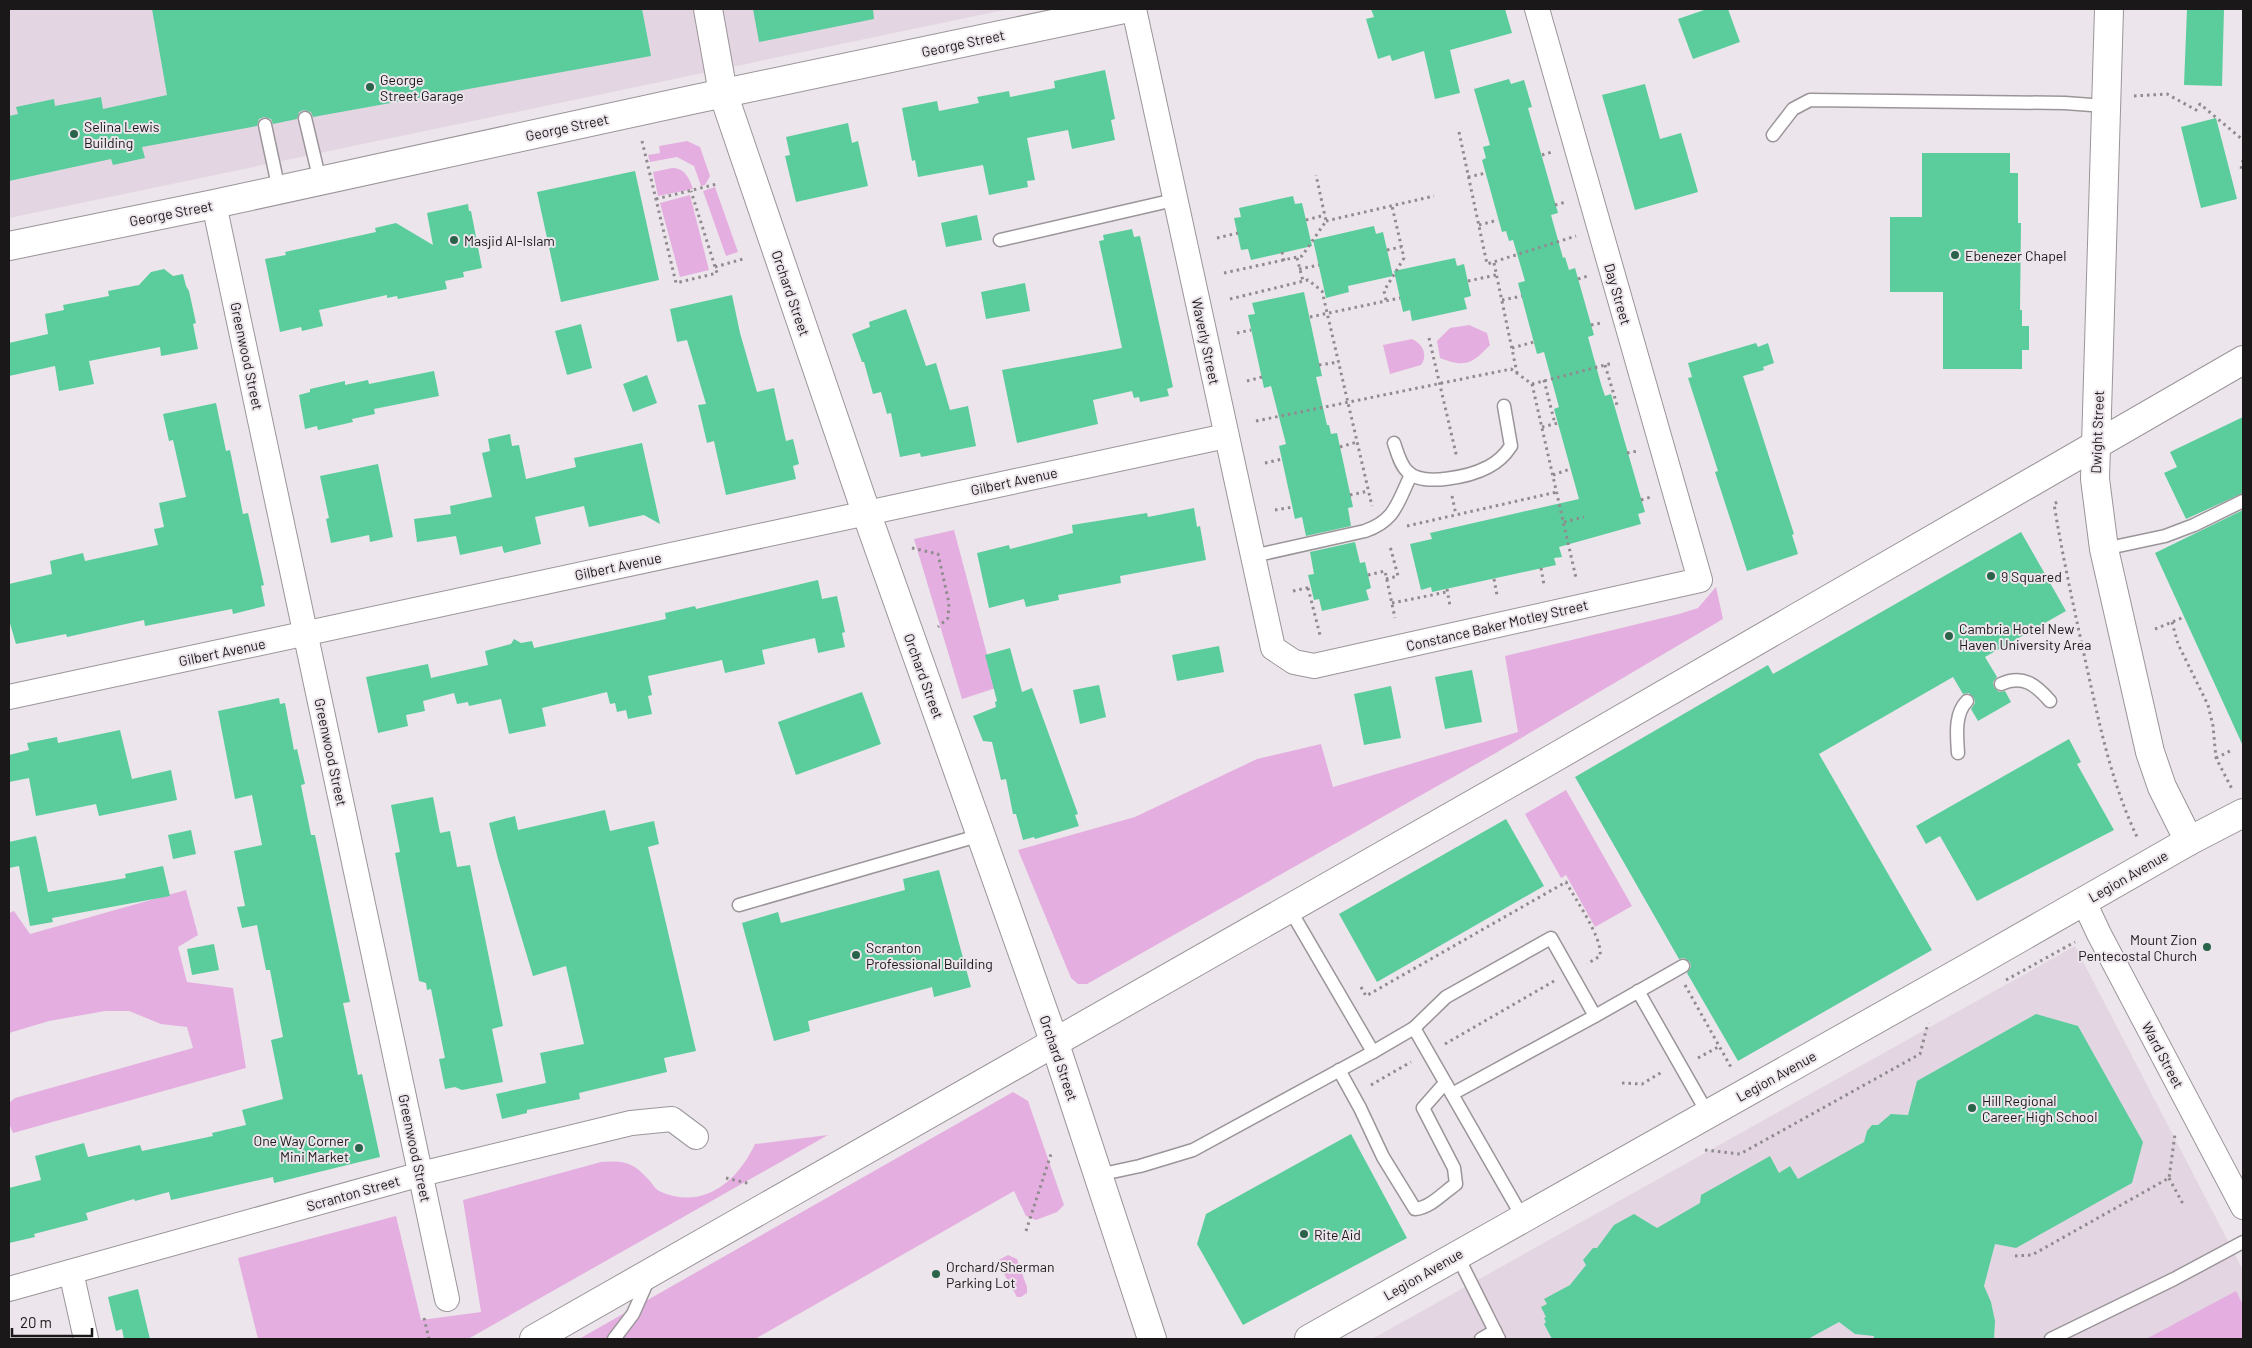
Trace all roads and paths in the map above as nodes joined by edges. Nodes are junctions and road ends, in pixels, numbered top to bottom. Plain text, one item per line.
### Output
1 (708, 9) edge
2 (1124, 9) edge
3 (1134, 9) edge
4 (1536, 9) edge
5 (2109, 9) edge
6 (1056, 16) edge
7 (724, 93) junction
8 (2134, 96) dead end
9 (2106, 106) junction
10 (305, 118) dead end
11 (265, 125) dead end
12 (1459, 132) dead end
13 (1773, 135) dead end
14 (2243, 140) edge
15 (642, 141) dead end
16 (2243, 160) edge
17 (2243, 168) edge
18 (1486, 173) dead end
19 (1316, 175) dead end
20 (1468, 177) junction
21 (320, 181) junction
22 (717, 184) dead end
23 (279, 190) junction
24 (692, 191) junction
25 (1434, 196) dead end
26 (656, 199) junction
27 (1174, 200) junction
28 (214, 204) junction
29 (1392, 206) junction
30 (1325, 215) junction
31 (1306, 220) dead end
32 (1498, 220) dead end
33 (1326, 221) junction
34 (1479, 225) junction
35 (1238, 233) dead end
36 (1582, 234) dead end
37 (1217, 238) dead end
38 (1000, 240) dead end
39 (9, 246) edge
40 (1401, 247) junction
41 (1387, 250) dead end
42 (1282, 252) dead end
43 (1297, 258) junction
44 (743, 259) dead end
45 (1284, 260) junction
46 (1494, 262) junction
47 (1319, 265) dead end
48 (715, 267) junction
49 (1299, 269) junction
50 (1224, 273) dead end
51 (1496, 275) junction
52 (1303, 281) junction
53 (1468, 281) dead end
54 (1522, 296) dead end
55 (1400, 298) dead end
56 (1230, 299) dead end
57 (1386, 300) junction
58 (1502, 300) junction
59 (1328, 313) junction
60 (1310, 317) dead end
61 (1251, 330) dead end
62 (1237, 333) dead end
63 (1429, 338) dead end
64 (1534, 342) dead end
65 (1512, 348) junction
66 (2243, 360) edge
67 (1618, 361) dead end
68 (1338, 362) junction
69 (1319, 365) dead end
70 (1605, 365) junction
71 (1517, 374) junction
72 (1262, 377) dead end
73 (1544, 380) junction
74 (1247, 381) dead end
75 (1440, 383) junction
76 (1532, 384) junction
77 (1348, 402) junction
78 (1617, 405) dead end
79 (1504, 406) dead end
80 (1256, 421) dead end
81 (1542, 428) junction
82 (1226, 436) junction
83 (1357, 442) junction
84 (1394, 443) dead end
85 (2097, 443) junction
86 (1340, 447) dead end
87 (1282, 460) dead end
88 (1265, 463) dead end
89 (1570, 470) dead end
90 (1553, 474) junction
91 (1411, 475) junction
92 (1461, 476) junction
93 (1369, 491) junction
94 (1557, 492) junction
95 (1350, 495) dead end
96 (2061, 499) dead end
97 (2243, 501) edge
98 (1292, 506) dead end
99 (1275, 510) dead end
100 (866, 512) junction
101 (1584, 517) dead end
102 (1564, 522) junction
103 (1380, 526) junction
104 (1390, 546) dead end
105 (912, 548) dead end
106 (2104, 549) junction
107 (1253, 556) junction
108 (1541, 568) dead end
109 (1368, 575) dead end
110 (1576, 578) dead end
111 (1386, 579) junction
112 (1494, 579) dead end
113 (1700, 580) joint
114 (1544, 585) dead end
115 (1293, 591) dead end
116 (1497, 595) dead end
117 (1392, 604) junction
118 (1450, 606) dead end
119 (2184, 617) dead end
120 (1395, 618) dead end
121 (2172, 622) junction
122 (938, 627) dead end
123 (2155, 629) dead end
124 (306, 634) junction
125 (1320, 635) dead end
126 (1294, 662) joint
127 (2001, 684) dead end
128 (9, 697) edge
129 (2050, 701) dead end
130 (1967, 702) dead end
131 (2232, 750) dead end
132 (1958, 753) dead end
133 (2216, 758) junction
134 (2238, 801) edge
135 (981, 835) junction
136 (2144, 836) dead end
137 (2189, 841) junction
138 (2084, 902) junction
139 (739, 905) dead end
140 (1289, 908) junction
141 (2081, 950) dead end
142 (1680, 968) joint
143 (2002, 982) dead end
144 (1638, 991) junction
145 (1595, 1016) junction
146 (1935, 1019) dead end
147 (1414, 1028) junction
148 (1054, 1041) junction
149 (1373, 1052) junction
150 (1339, 1070) junction
151 (1733, 1070) dead end
152 (1445, 1083) junction
153 (1452, 1094) junction
154 (1708, 1114) junction
155 (2175, 1133) dead end
156 (696, 1137) dead end
157 (1699, 1153) dead end
158 (1051, 1154) dead end
159 (421, 1174) junction
160 (1098, 1175) junction
161 (726, 1178) dead end
162 (2169, 1178) junction
163 (752, 1184) dead end
164 (2183, 1204) dead end
165 (2243, 1206) edge
166 (1523, 1218) junction
167 (1026, 1231) dead end
168 (2243, 1242) edge
169 (1457, 1255) junction
170 (2015, 1256) dead end
171 (71, 1272) junction
172 (653, 1272) junction
173 (9, 1289) edge
174 (447, 1299) dead end
175 (424, 1318) dead end
176 (1497, 1335) edge
177 (86, 1339) edge
178 (429, 1339) edge
179 (534, 1339) edge
180 (614, 1339) edge
181 (1152, 1339) edge
182 (1309, 1339) edge
183 (1481, 1339) edge
184 (2051, 1339) edge

1 - 7 main road, Orchard Street
2 - 6 main road, George Street
3 - 27 street, Waverly Street
4 - 113 street, Day Street
5 - 9 main road, Dwight Street
6 - 7 main road, George Street
7 - 21 main road, George Street
7 - 100 main road, Orchard Street
8 - 14 path
9 - 13 lane
9 - 85 main road, Dwight Street
10 - 21 lane
11 - 23 lane
12 - 20 path
15 - 26 path
16 - 17 path
18 - 20 path
19 - 30 path
20 - 34 path
21 - 23 main road, George Street
22 - 24 path
23 - 28 main road, George Street
24 - 26 path
24 - 48 path
25 - 29 path
26 - 48 path
27 - 38 lane
27 - 82 street, Waverly Street
28 - 39 main road, George Street
28 - 124 street, Greenwood Street
29 - 33 path
29 - 40 path
30 - 31 path
30 - 33 path
32 - 34 path
33 - 43 path
34 - 46 path
35 - 37 path
36 - 46 path
40 - 41 path
40 - 57 path
42 - 45 path
43 - 45 path
43 - 49 path
44 - 48 path
45 - 50 path
46 - 51 path
47 - 49 path
49 - 52 path
51 - 53 path
51 - 58 path
52 - 56 path
52 - 59 path
54 - 58 path
55 - 57 path
57 - 59 path
58 - 65 path
59 - 60 path
59 - 68 path
61 - 62 path
63 - 75 path
64 - 65 path
65 - 71 path
66 - 85 main road
67 - 70 path
68 - 69 path
68 - 77 path
70 - 73 path
70 - 78 path
71 - 75 path
71 - 76 path
72 - 74 path
73 - 76 path
73 - 81 path
75 - 77 path
75 - 92 path
76 - 81 path
77 - 80 path
77 - 83 path
79 - 92 lane
81 - 90 path
82 - 100 street, Gilbert Avenue
82 - 107 street, Waverly Street
83 - 86 path
83 - 93 path
84 - 91 lane
85 - 106 main road, Dwight Street
85 - 140 main road
87 - 88 path
89 - 90 path
90 - 94 path
91 - 92 lane
91 - 103 lane
93 - 95 path
93 - 103 path
94 - 102 path
94 - 103 path
96 - 136 path
97 - 106 lane
98 - 99 path
100 - 124 street, Gilbert Avenue
100 - 135 main road, Orchard Street
101 - 102 path
102 - 110 path
103 - 107 lane
104 - 111 path
105 - 122 path
106 - 137 main road, Dwight Street
107 - 126 street, Waverly Street
108 - 114 path
109 - 111 path
111 - 117 path
112 - 116 path
113 - 126 street, Constance Baker Motley Street
115 - 125 path
117 - 118 path
117 - 120 path
119 - 121 path
121 - 123 path
121 - 133 path
124 - 128 street, Gilbert Avenue
124 - 159 street, Greenwood Street
127 - 129 lane
130 - 132 lane
131 - 133 path
133 - 134 path
134 - 137 main road, Legion Avenue
135 - 139 lane
135 - 148 main road, Orchard Street
137 - 138 main road, Legion Avenue
138 - 154 main road, Legion Avenue
138 - 165 street, Ward Street
140 - 148 main road
140 - 149 lane
141 - 143 path
142 - 144 lane
142 - 151 path
144 - 145 lane
144 - 154 lane
145 - 147 lane
145 - 153 lane
146 - 157 path
147 - 149 lane
147 - 152 lane
148 - 160 main road, Orchard Street
148 - 172 main road
149 - 150 lane
150 - 152 lane
150 - 160 lane
152 - 153 lane
153 - 166 lane
154 - 166 main road, Legion Avenue
155 - 162 path
156 - 159 street, Scranton Street
158 - 167 path
159 - 171 street, Scranton Street
159 - 174 street, Greenwood Street
160 - 181 main road, Orchard Street
161 - 163 path
162 - 164 path
162 - 170 path
166 - 169 main road, Legion Avenue
168 - 184 lane
169 - 176 lane
169 - 182 main road, Legion Avenue
171 - 173 street, Scranton Street
171 - 177 street
172 - 179 main road
172 - 180 lane
175 - 178 path
176 - 183 lane

